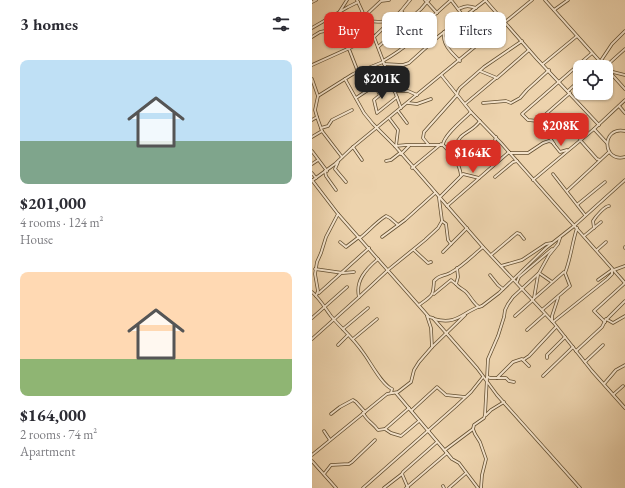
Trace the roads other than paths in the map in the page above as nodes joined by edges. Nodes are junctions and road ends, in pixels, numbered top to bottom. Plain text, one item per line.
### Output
1 (316, 0) edge
2 (347, 0) edge
3 (389, 0) edge
4 (410, 0) edge
5 (451, 0) edge
6 (486, 0) edge
7 (532, 0) edge
8 (545, 0) edge
9 (568, 0) edge
10 (358, 1) edge
11 (427, 1) edge
12 (312, 2) edge
13 (476, 8) junction
14 (458, 9) junction
15 (554, 10) junction
16 (401, 11) edge
17 (339, 12) joint
18 (363, 12) edge
19 (369, 12) edge
20 (417, 12) edge
21 (436, 12) edge
22 (460, 12) edge
23 (471, 12) edge
24 (496, 12) edge
25 (437, 13) edge
26 (324, 21) edge
27 (506, 21) edge
28 (506, 23) edge
29 (312, 28) edge
30 (382, 29) edge
31 (625, 30) edge
32 (324, 32) edge
33 (444, 32) joint
34 (577, 36) junction
35 (312, 37) edge
36 (374, 37) joint
37 (522, 41) junction
38 (382, 44) edge
39 (378, 47) junction
40 (401, 48) edge
41 (475, 48) edge
42 (348, 49) joint
43 (625, 49) edge
44 (529, 50) junction
45 (592, 53) junction
46 (598, 60) edge
47 (601, 60) edge
48 (613, 60) edge
49 (460, 61) junction
50 (384, 62) junction
51 (543, 64) junction
52 (312, 65) edge
53 (549, 70) junction
54 (480, 71) junction
55 (358, 72) junction
56 (613, 72) edge
57 (625, 75) edge
58 (442, 76) junction
59 (613, 76) edge
60 (390, 78) junction
61 (496, 78) junction
62 (312, 79) edge
63 (345, 79) junction
64 (559, 81) junction
65 (312, 83) edge
66 (375, 86) junction
67 (573, 88) edge
68 (625, 89) edge
69 (394, 91) junction
70 (569, 92) junction
71 (417, 95) junction
72 (457, 95) junction
73 (318, 96) junction
74 (396, 97) junction
75 (356, 98) junction
76 (431, 99) dead end
77 (625, 100) edge
78 (408, 103) junction
79 (483, 103) dead end
80 (465, 104) junction
81 (619, 106) junction
82 (315, 110) junction
83 (352, 110) dead end
84 (400, 110) junction
85 (312, 111) edge
86 (471, 112) junction
87 (625, 113) edge
88 (318, 117) junction
89 (390, 118) junction
90 (312, 120) edge
91 (538, 120) junction
92 (480, 121) junction
93 (407, 123) dead end
94 (598, 125) junction
95 (321, 128) junction
96 (377, 129) junction
97 (594, 129) junction
98 (322, 131) junction
99 (625, 132) edge
100 (312, 137) edge
101 (496, 137) junction
102 (580, 140) junction
103 (607, 143) junction
104 (428, 144) junction
105 (442, 144) junction
106 (554, 144) junction
107 (410, 145) junction
108 (395, 146) junction
109 (456, 146) dead end
110 (353, 147) junction
111 (569, 150) junction
112 (312, 151) edge
113 (494, 152) dead end
114 (509, 152) junction
115 (609, 152) junction
116 (400, 153) junction
117 (625, 157) edge
118 (341, 158) junction
119 (318, 160) junction
120 (362, 160) dead end
121 (598, 160) junction
122 (386, 161) dead end
123 (517, 161) junction
124 (312, 164) edge
125 (412, 168) junction
126 (326, 171) junction
127 (312, 173) edge
128 (553, 174) dead end
129 (461, 175) junction
130 (495, 177) dead end
131 (316, 178) junction
132 (479, 178) junction
133 (533, 180) junction
134 (625, 180) edge
135 (312, 181) edge
136 (346, 182) dead end
137 (605, 182) dead end
138 (336, 190) dead end
139 (567, 191) junction
140 (435, 193) junction
141 (439, 198) junction
142 (578, 204) junction
143 (447, 206) junction
144 (609, 206) dead end
145 (338, 214) junction
146 (586, 215) junction
147 (442, 221) junction
148 (601, 222) dead end
149 (398, 225) junction
150 (574, 226) junction
151 (467, 228) junction
152 (577, 228) junction
153 (594, 228) junction
154 (584, 236) junction
155 (560, 237) junction
156 (359, 238) junction
157 (382, 238) dead end
158 (524, 239) dead end
159 (340, 242) dead end
160 (606, 242) dead end
161 (553, 243) junction
162 (451, 244) junction
163 (557, 246) junction
164 (369, 248) junction
165 (483, 248) junction
166 (414, 250) junction
167 (597, 250) junction
168 (443, 252) dead end
169 (491, 255) junction
170 (378, 259) junction
171 (431, 262) dead end
172 (501, 266) junction
173 (625, 266) edge
174 (457, 268) junction
175 (315, 270) junction
176 (388, 270) junction
177 (613, 270) junction
178 (566, 271) junction
179 (354, 272) dead end
180 (343, 273) junction
181 (538, 274) junction
182 (490, 275) dead end
183 (312, 276) edge
184 (513, 279) junction
185 (598, 280) dead end
186 (552, 282) junction
187 (517, 283) junction
188 (625, 283) edge
189 (456, 284) junction
190 (498, 285) junction
191 (347, 287) dead end
192 (503, 289) junction
193 (523, 289) junction
194 (312, 292) edge
195 (433, 294) junction
196 (499, 294) junction
197 (317, 295) junction
198 (359, 297) junction
199 (558, 297) junction
200 (533, 299) junction
201 (625, 301) edge
202 (419, 305) junction
203 (325, 307) junction
204 (480, 307) junction
205 (368, 308) dead end
206 (542, 310) junction
207 (426, 313) junction
208 (545, 314) junction
209 (465, 315) junction
210 (515, 316) dead end
211 (625, 316) edge
212 (312, 318) edge
213 (433, 318) junction
214 (377, 319) dead end
215 (335, 320) junction
216 (606, 320) junction
217 (552, 322) junction
218 (556, 327) junction
219 (343, 329) junction
220 (527, 330) dead end
221 (446, 333) junction
222 (348, 335) junction
223 (565, 337) junction
224 (312, 339) edge
225 (353, 339) junction
226 (338, 345) dead end
227 (603, 345) dead end
228 (581, 346) junction
229 (432, 347) junction
230 (573, 347) junction
231 (576, 351) junction
232 (548, 358) dead end
233 (523, 360) junction
234 (585, 362) junction
235 (625, 365) edge
236 (529, 366) dead end
237 (487, 376) junction
238 (543, 376) dead end
239 (483, 377) junction
240 (497, 378) junction
241 (487, 381) junction
242 (514, 382) dead end
243 (604, 384) junction
244 (623, 386) dead end
245 (396, 392) junction
246 (391, 393) junction
247 (614, 394) junction
248 (465, 397) junction
249 (504, 402) junction
250 (409, 408) junction
251 (625, 408) edge
252 (412, 410) junction
253 (364, 412) junction
254 (331, 414) dead end
255 (485, 415) junction
256 (419, 421) junction
257 (385, 429) junction
258 (473, 429) junction
259 (324, 431) dead end
260 (428, 431) junction
261 (330, 440) junction
262 (375, 440) dead end
263 (437, 442) junction
264 (445, 450) junction
265 (447, 453) junction
266 (312, 455) edge
267 (312, 461) edge
268 (466, 473) junction
269 (324, 474) junction
270 (402, 474) junction
271 (336, 488) edge
272 (363, 488) edge
273 (384, 488) edge
274 (407, 488) edge
275 (449, 488) edge
276 (480, 488) edge
277 (580, 488) edge

1 - 12 street
2 - 17 street
3 - 19 street
4 - 16 street
5 - 14 street
5 - 25 street
6 - 13 street
6 - 24 street
7 - 27 street
8 - 15 street
9 - 15 street
10 - 17 street
10 - 18 street
11 - 20 street
11 - 21 street
13 - 14 street
13 - 23 street
14 - 22 street
15 - 34 street
26 - 29 street
28 - 37 street
30 - 36 street
31 - 47 street
32 - 35 street
33 - 49 street
33 - 50 street
34 - 45 street
34 - 51 street
36 - 39 street
37 - 44 street
37 - 54 street
38 - 39 street
39 - 50 street
40 - 50 street
41 - 49 street
42 - 52 street
42 - 55 street
43 - 48 street
44 - 51 street
44 - 61 street
45 - 46 street
45 - 64 street
49 - 58 street
50 - 55 street
50 - 60 street
51 - 53 street
53 - 64 street
53 - 79 street
54 - 61 street
54 - 72 street
55 - 63 street
56 - 57 street
58 - 71 street
58 - 72 street
59 - 68 street
60 - 66 street
60 - 69 street
61 - 80 street
62 - 65 street
63 - 73 street
63 - 75 street
64 - 70 street
64 - 91 street
65 - 73 street
66 - 74 street
66 - 75 street
67 - 70 street
69 - 71 street
69 - 74 street
70 - 91 street
70 - 94 street
71 - 78 street
72 - 80 street
72 - 104 street
73 - 82 street
74 - 84 street
75 - 96 street
76 - 78 street
77 - 81 street
78 - 84 street
80 - 86 street
81 - 87 street
81 - 94 street
82 - 85 street
82 - 88 street
83 - 95 street
84 - 89 street
84 - 93 street
86 - 92 street
86 - 105 street
88 - 90 street
88 - 95 street
89 - 96 street
89 - 108 street
91 - 106 street
92 - 101 street
92 - 109 street
94 - 97 street
95 - 98 street
96 - 108 street
96 - 110 street
97 - 102 street
97 - 103 street
98 - 100 street
98 - 118 street
99 - 103 street
101 - 113 street
101 - 114 street
102 - 111 street
102 - 121 street
103 - 115 street
104 - 105 street
104 - 107 street
105 - 125 street
105 - 129 street
106 - 111 street
106 - 114 street
107 - 108 street
107 - 116 street
108 - 116 street
110 - 118 street
110 - 120 street
111 - 133 street
112 - 119 street
114 - 123 street
114 - 132 street
115 - 117 street
115 - 121 street
116 - 122 street
116 - 125 street
118 - 126 street
118 - 136 street
119 - 124 street
119 - 126 street
121 - 139 street
123 - 130 street
123 - 133 street
125 - 140 street
126 - 131 street
126 - 138 street
127 - 131 street
128 - 139 street
129 - 132 street
129 - 141 street
131 - 135 street
132 - 143 street
133 - 150 street
134 - 146 street
135 - 145 street
137 - 142 street
139 - 142 street
140 - 141 street
140 - 149 street
141 - 143 street
141 - 147 street
142 - 146 street
143 - 151 street
144 - 153 street
145 - 156 street
145 - 175 street
146 - 150 street
147 - 162 street
147 - 166 street
148 - 153 street
149 - 156 street
149 - 157 street
150 - 152 street
150 - 155 street
151 - 162 street
151 - 165 street
152 - 154 street
152 - 178 street
153 - 154 street
154 - 167 street
155 - 161 street
155 - 163 street
156 - 159 street
156 - 164 street
158 - 169 street
160 - 167 street
161 - 172 street
161 - 184 street
162 - 168 street
163 - 181 street
163 - 187 street
164 - 170 street
164 - 180 street
165 - 169 street
165 - 174 street
166 - 171 street
166 - 176 street
167 - 177 street
169 - 172 street
170 - 176 street
170 - 198 street
172 - 184 street
173 - 177 street
174 - 189 street
174 - 195 street
175 - 180 street
175 - 183 street
175 - 197 street
176 - 198 street
176 - 202 street
177 - 185 street
177 - 188 street
177 - 217 street
178 - 186 street
178 - 199 street
179 - 180 street
180 - 197 street
181 - 186 street
181 - 193 street
181 - 200 street
182 - 190 street
184 - 187 street
184 - 192 street
186 - 200 street
187 - 193 street
188 - 216 street
189 - 195 street
189 - 204 street
190 - 192 street
190 - 196 street
191 - 203 street
192 - 196 street
193 - 200 street
193 - 237 street
194 - 197 street
195 - 202 street
196 - 204 street
197 - 203 street
198 - 215 street
199 - 206 street
199 - 217 street
200 - 206 street
200 - 210 street
201 - 216 street
202 - 207 street
203 - 212 street
203 - 215 street
204 - 209 street
205 - 219 street
206 - 208 street
207 - 213 street
207 - 229 street
208 - 217 street
208 - 220 street
209 - 213 street
209 - 221 street
211 - 216 street
213 - 221 street
214 - 225 street
215 - 219 street
215 - 224 street
216 - 228 street
217 - 218 street
218 - 223 street
218 - 233 street
219 - 222 street
221 - 229 street
221 - 239 street
222 - 225 street
222 - 226 street
223 - 230 street
223 - 232 street
225 - 246 street
227 - 234 street
228 - 230 street
228 - 231 street
229 - 245 street
230 - 231 street
230 - 238 street
231 - 234 street
233 - 236 street
233 - 240 street
234 - 243 street
235 - 243 street
237 - 240 street
237 - 241 street
239 - 241 street
239 - 248 street
240 - 242 street
241 - 249 street
241 - 255 street
243 - 247 street
244 - 247 street
245 - 246 street
245 - 250 street
246 - 253 street
247 - 251 street
248 - 252 street
248 - 260 street
249 - 255 street
249 - 277 street
250 - 252 street
250 - 257 street
252 - 256 street
253 - 254 street
253 - 257 street
253 - 261 street
255 - 258 street
256 - 257 street
256 - 260 street
258 - 264 street
258 - 276 street
259 - 261 street
260 - 263 street
260 - 272 street
261 - 266 street
262 - 269 street
263 - 264 street
263 - 270 street
264 - 265 street
265 - 268 street
265 - 274 street
267 - 269 street
268 - 275 street
268 - 276 street
269 - 271 street
270 - 273 street
270 - 274 street

